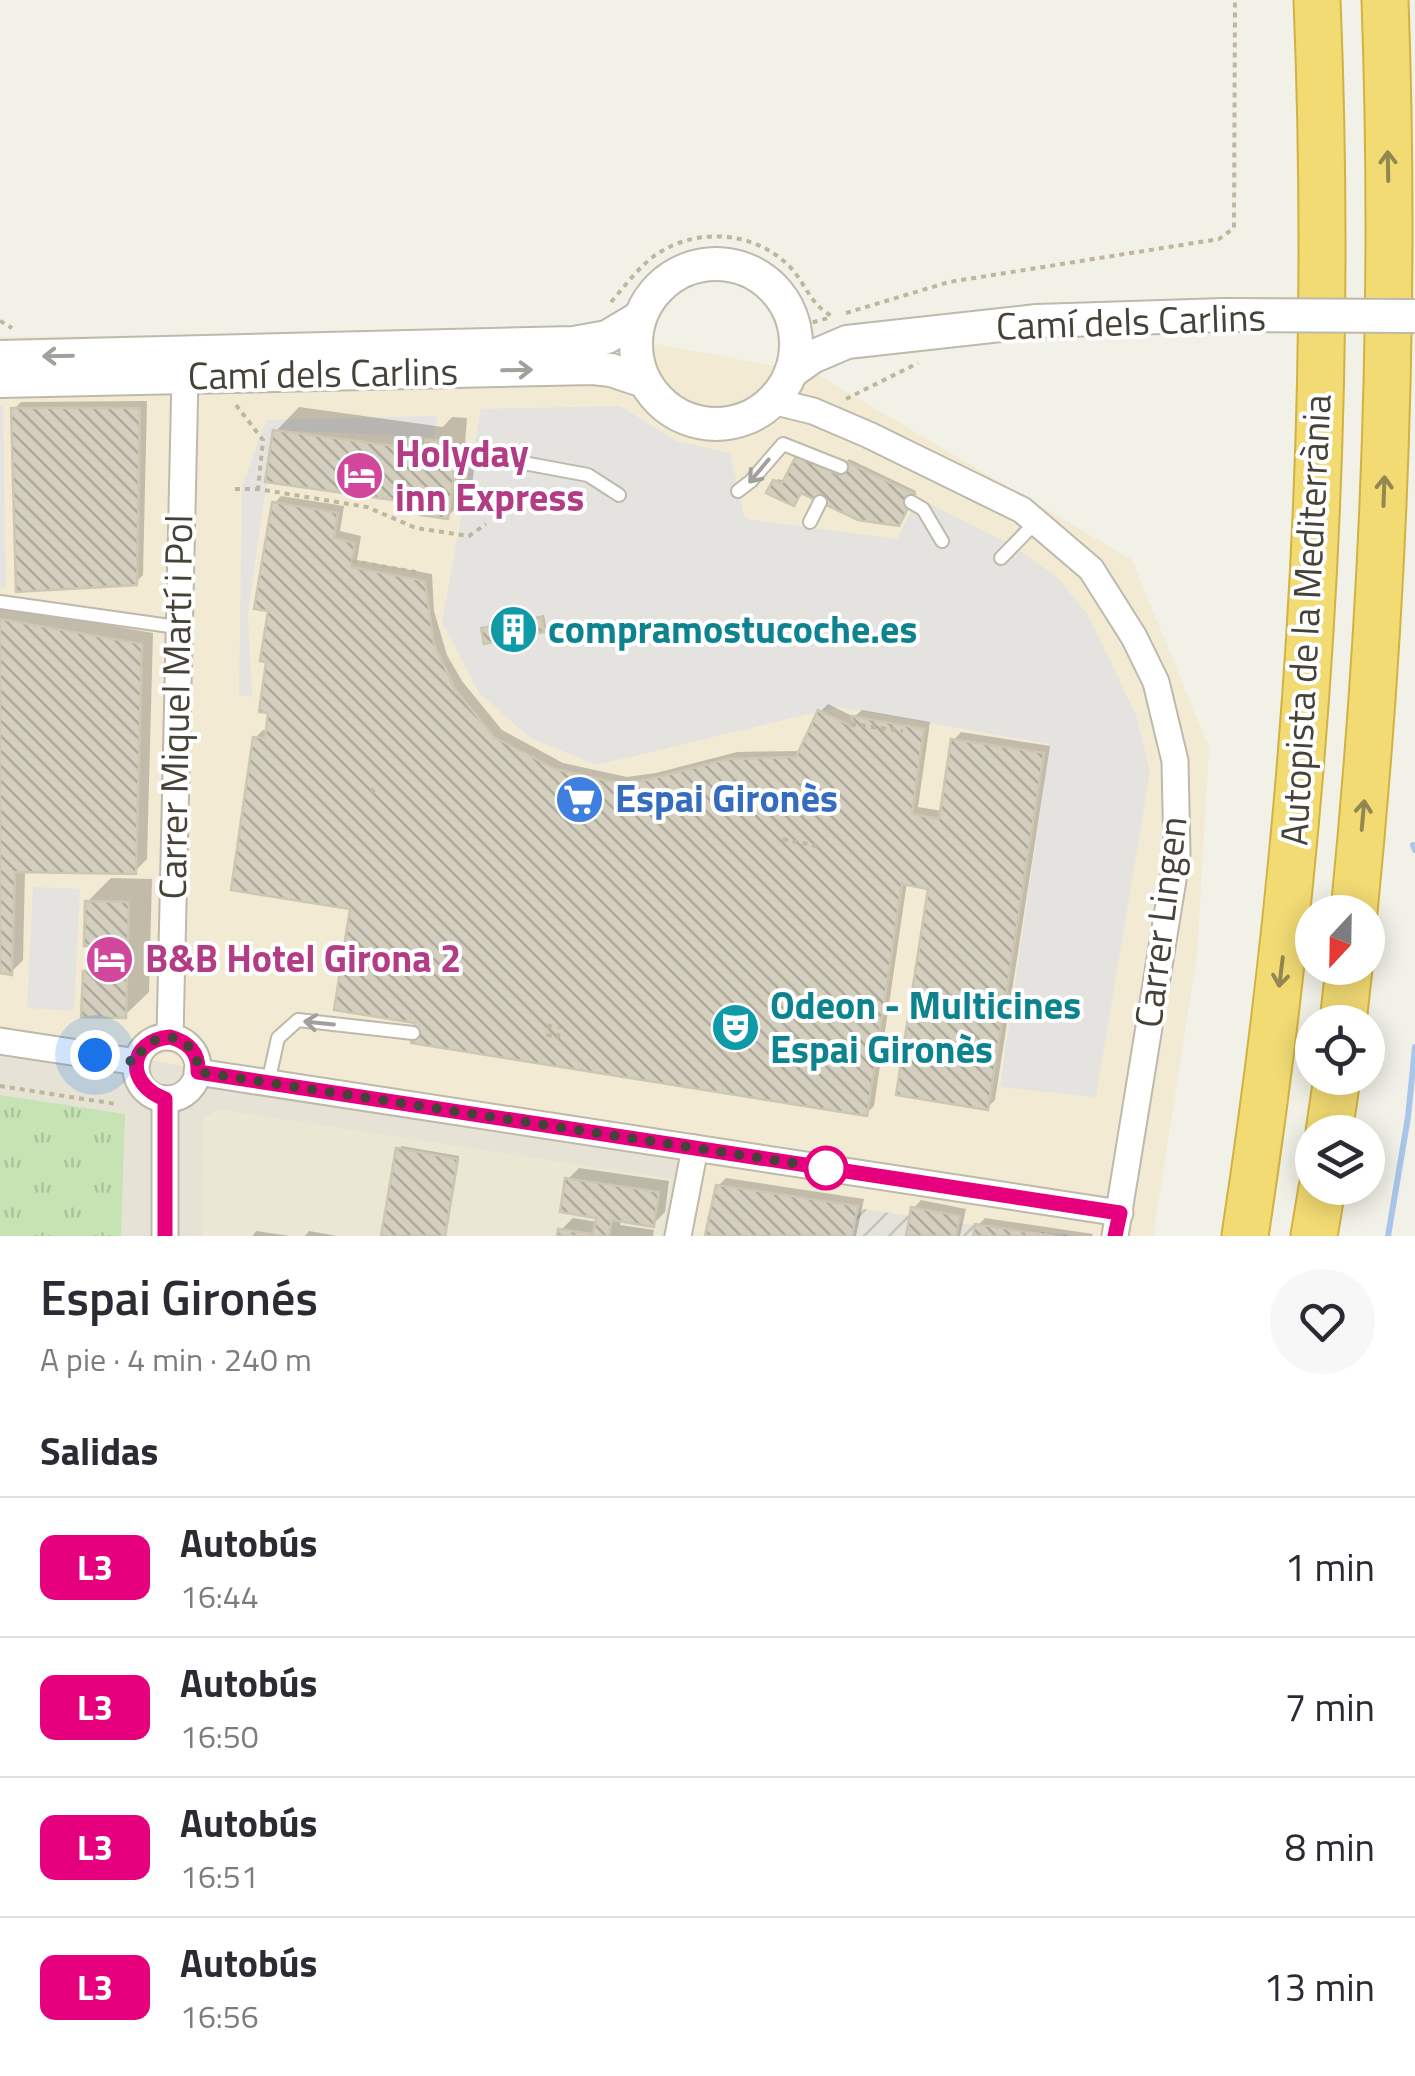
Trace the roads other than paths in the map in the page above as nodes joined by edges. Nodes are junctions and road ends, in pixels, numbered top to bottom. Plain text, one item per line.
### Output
1 (1317, 0) edge
2 (1385, 0) edge
3 (625, 310) junction
4 (1415, 316) edge
5 (819, 325) junction
6 (8, 347) edge
7 (791, 372) junction
8 (185, 377) junction
9 (0, 382) edge
10 (644, 382) junction
11 (772, 401) junction
12 (492, 457) dead end
13 (837, 468) dead end
14 (738, 491) dead end
15 (620, 495) dead end
16 (820, 502) dead end
17 (911, 502) dead end
18 (810, 522) dead end
19 (1036, 522) junction
20 (942, 542) dead end
21 (1000, 558) dead end
22 (0, 602) edge
23 (177, 627) junction
24 (1355, 895) edge
25 (413, 1033) dead end
26 (170, 1037) junction
27 (0, 1041) edge
28 (137, 1062) junction
29 (198, 1072) junction
30 (268, 1084) junction
31 (165, 1099) junction
32 (694, 1148) junction
33 (1319, 1205) edge
34 (1117, 1225) edge
35 (165, 1236) edge
36 (678, 1236) edge
37 (1245, 1236) edge
38 (1314, 1236) edge

1 -> 37 highway, Autopista de la Mediterrània
24 -> 2 highway, Autopista de la Mediterrània
3 - 5 street
3 -> 6 street, Camí dels Carlins
3 - 10 street
4 - 5 street, Camí dels Carlins, bridge
5 - 7 street
5 - 7 street, Camí dels Carlins
7 - 11 street
8 - 9 street, Camí dels Carlins
8 -> 10 street, Camí dels Carlins
8 - 23 street, Carrer Miquel Martí i Pol
10 - 11 street
11 - 19 street, Carrer Lingen
12 - 15 lane
13 -> 14 lane
16 - 18 lane
17 - 20 lane
19 - 21 lane
19 - 34 street, Carrer Lingen
22 - 23 lane
23 - 26 street, Carrer Miquel Martí i Pol
25 -> 30 lane
26 - 28 street
26 - 29 street
27 - 28 street
28 - 31 street
29 - 30 street
29 - 31 street
30 - 32 street
31 - 35 street
32 - 34 street
32 - 36 street
33 - 38 highway

